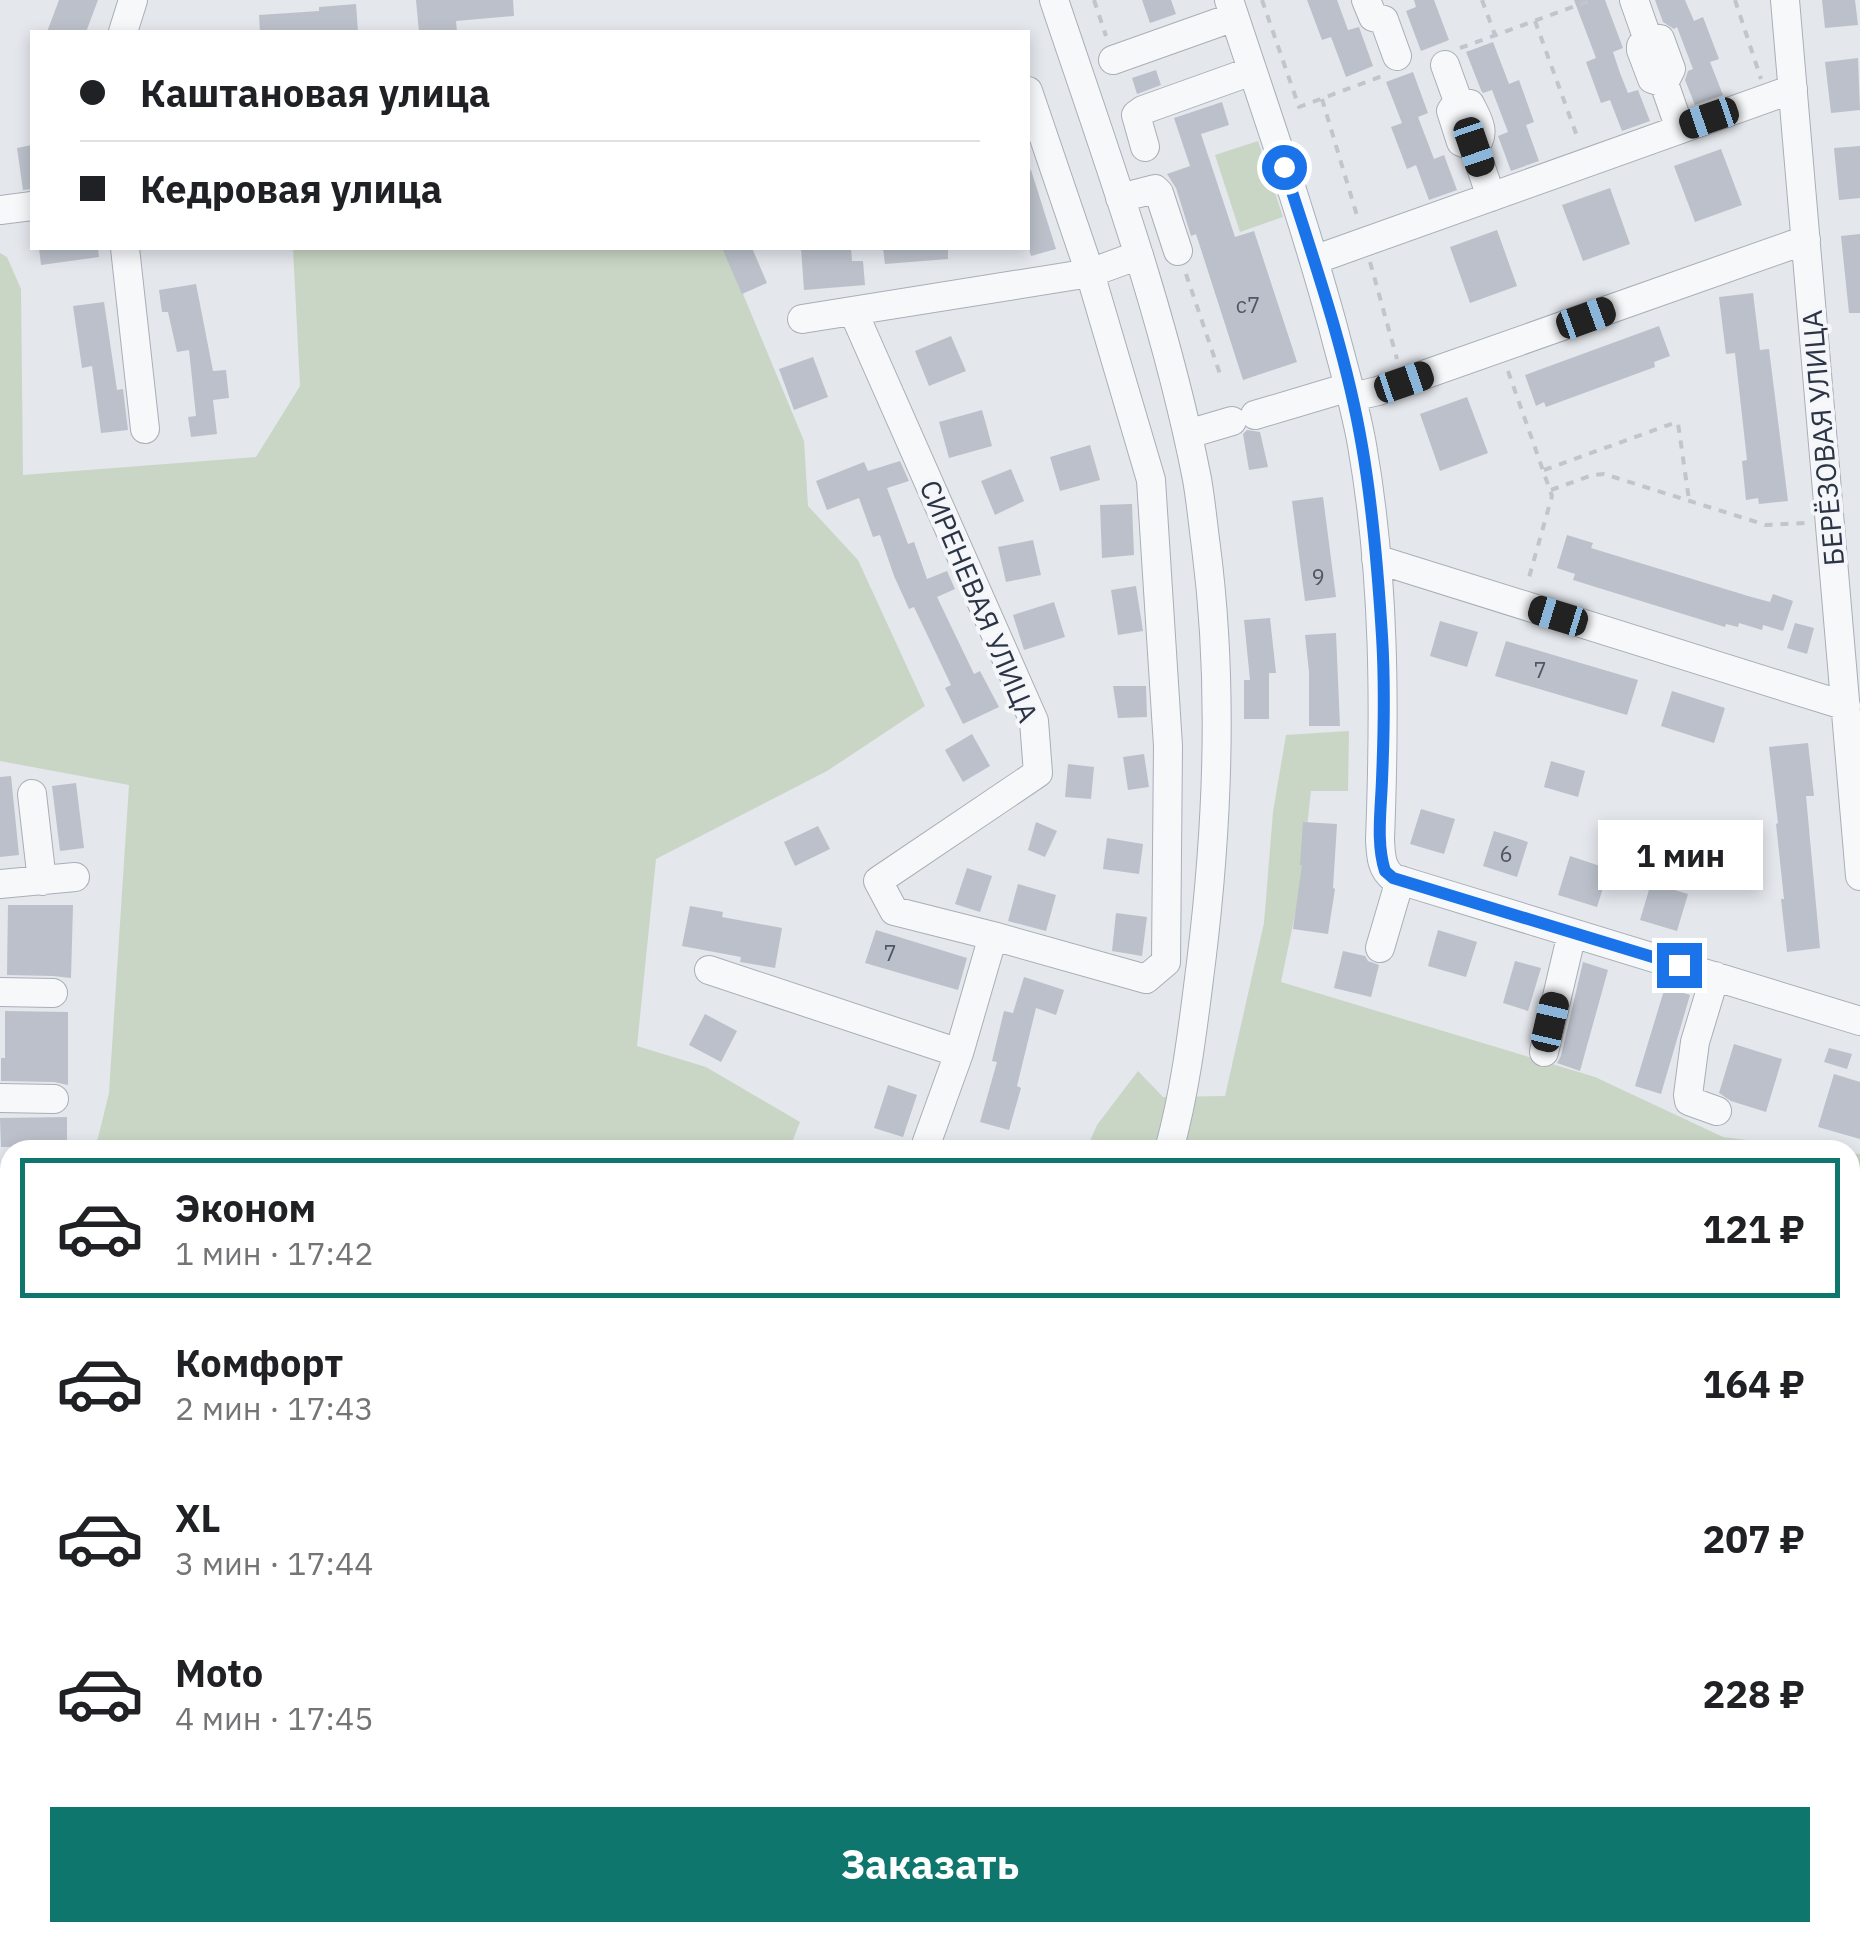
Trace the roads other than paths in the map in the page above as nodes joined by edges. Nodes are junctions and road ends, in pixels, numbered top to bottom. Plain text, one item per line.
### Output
1 (133, 0) edge
2 (1054, 0) edge
3 (1634, 0) edge
4 (1786, 0) edge
5 (1380, 7) edge
6 (1232, 8) edge
7 (124, 30) edge
8 (1397, 56) dead end
9 (1113, 60) road end
10 (1445, 65) dead end
11 (1252, 71) junction
12 (1780, 93) junction
13 (1030, 97) edge
14 (1680, 129) junction
15 (1145, 146) dead end
16 (1492, 196) junction
17 (1120, 198) junction
18 (30, 206) edge
19 (0, 210) edge
20 (1806, 240) junction
21 (124, 250) edge
22 (1178, 251) road end
23 (1139, 255) junction
24 (1314, 260) junction
25 (1090, 273) junction
26 (853, 311) junction
27 (802, 319) dead end
28 (1350, 392) junction
29 (145, 430) dead end
30 (1188, 434) junction
31 (1376, 559) junction
32 (1846, 706) junction
33 (32, 794) dead end
34 (1860, 876) edge
35 (75, 878) dead end
36 (42, 880) junction
37 (1400, 880) junction
38 (0, 884) edge
39 (1572, 932) junction
40 (994, 936) junction
41 (1380, 948) dead end
42 (709, 970) dead end
43 (1715, 976) junction
44 (0, 992) edge
45 (52, 993) dead end
46 (1860, 1021) edge
47 (1544, 1052) dead end
48 (959, 1054) junction
49 (0, 1098) edge
50 (54, 1098) dead end
51 (1717, 1112) dead end
52 (928, 1140) edge
53 (1172, 1140) edge

1 - 7 street
2 - 17 street
3 - 14 street
4 - 12 street, БЕРЁЗОВАЯ УЛИЦА
5 - 8 street
6 - 9 street
6 - 11 street
10 - 16 street
11 - 15 street
11 - 24 street
12 - 14 street
12 - 20 street, БЕРЁЗОВАЯ УЛИЦА
13 - 25 street
14 - 16 street
16 - 24 street
17 - 22 street
17 - 23 street
18 - 19 street
20 - 28 street
20 - 32 street, БЕРЁЗОВАЯ УЛИЦА
21 - 29 street
23 - 25 street
23 - 30 street
24 - 28 street
25 - 26 street
25 - 40 street
26 - 27 street
26 - 40 street, СИРЕНЕВАЯ УЛИЦА
28 - 30 street
28 - 31 street
30 - 53 street
31 - 32 street
31 - 37 street
32 - 34 street, БЕРЁЗОВАЯ УЛИЦА
33 - 36 street
35 - 36 street
36 - 38 street
37 - 39 street
37 - 41 street
39 - 43 street
39 - 47 street
40 - 48 street
42 - 48 street
43 - 46 street
43 - 51 street
44 - 45 street
48 - 52 street
49 - 50 street

